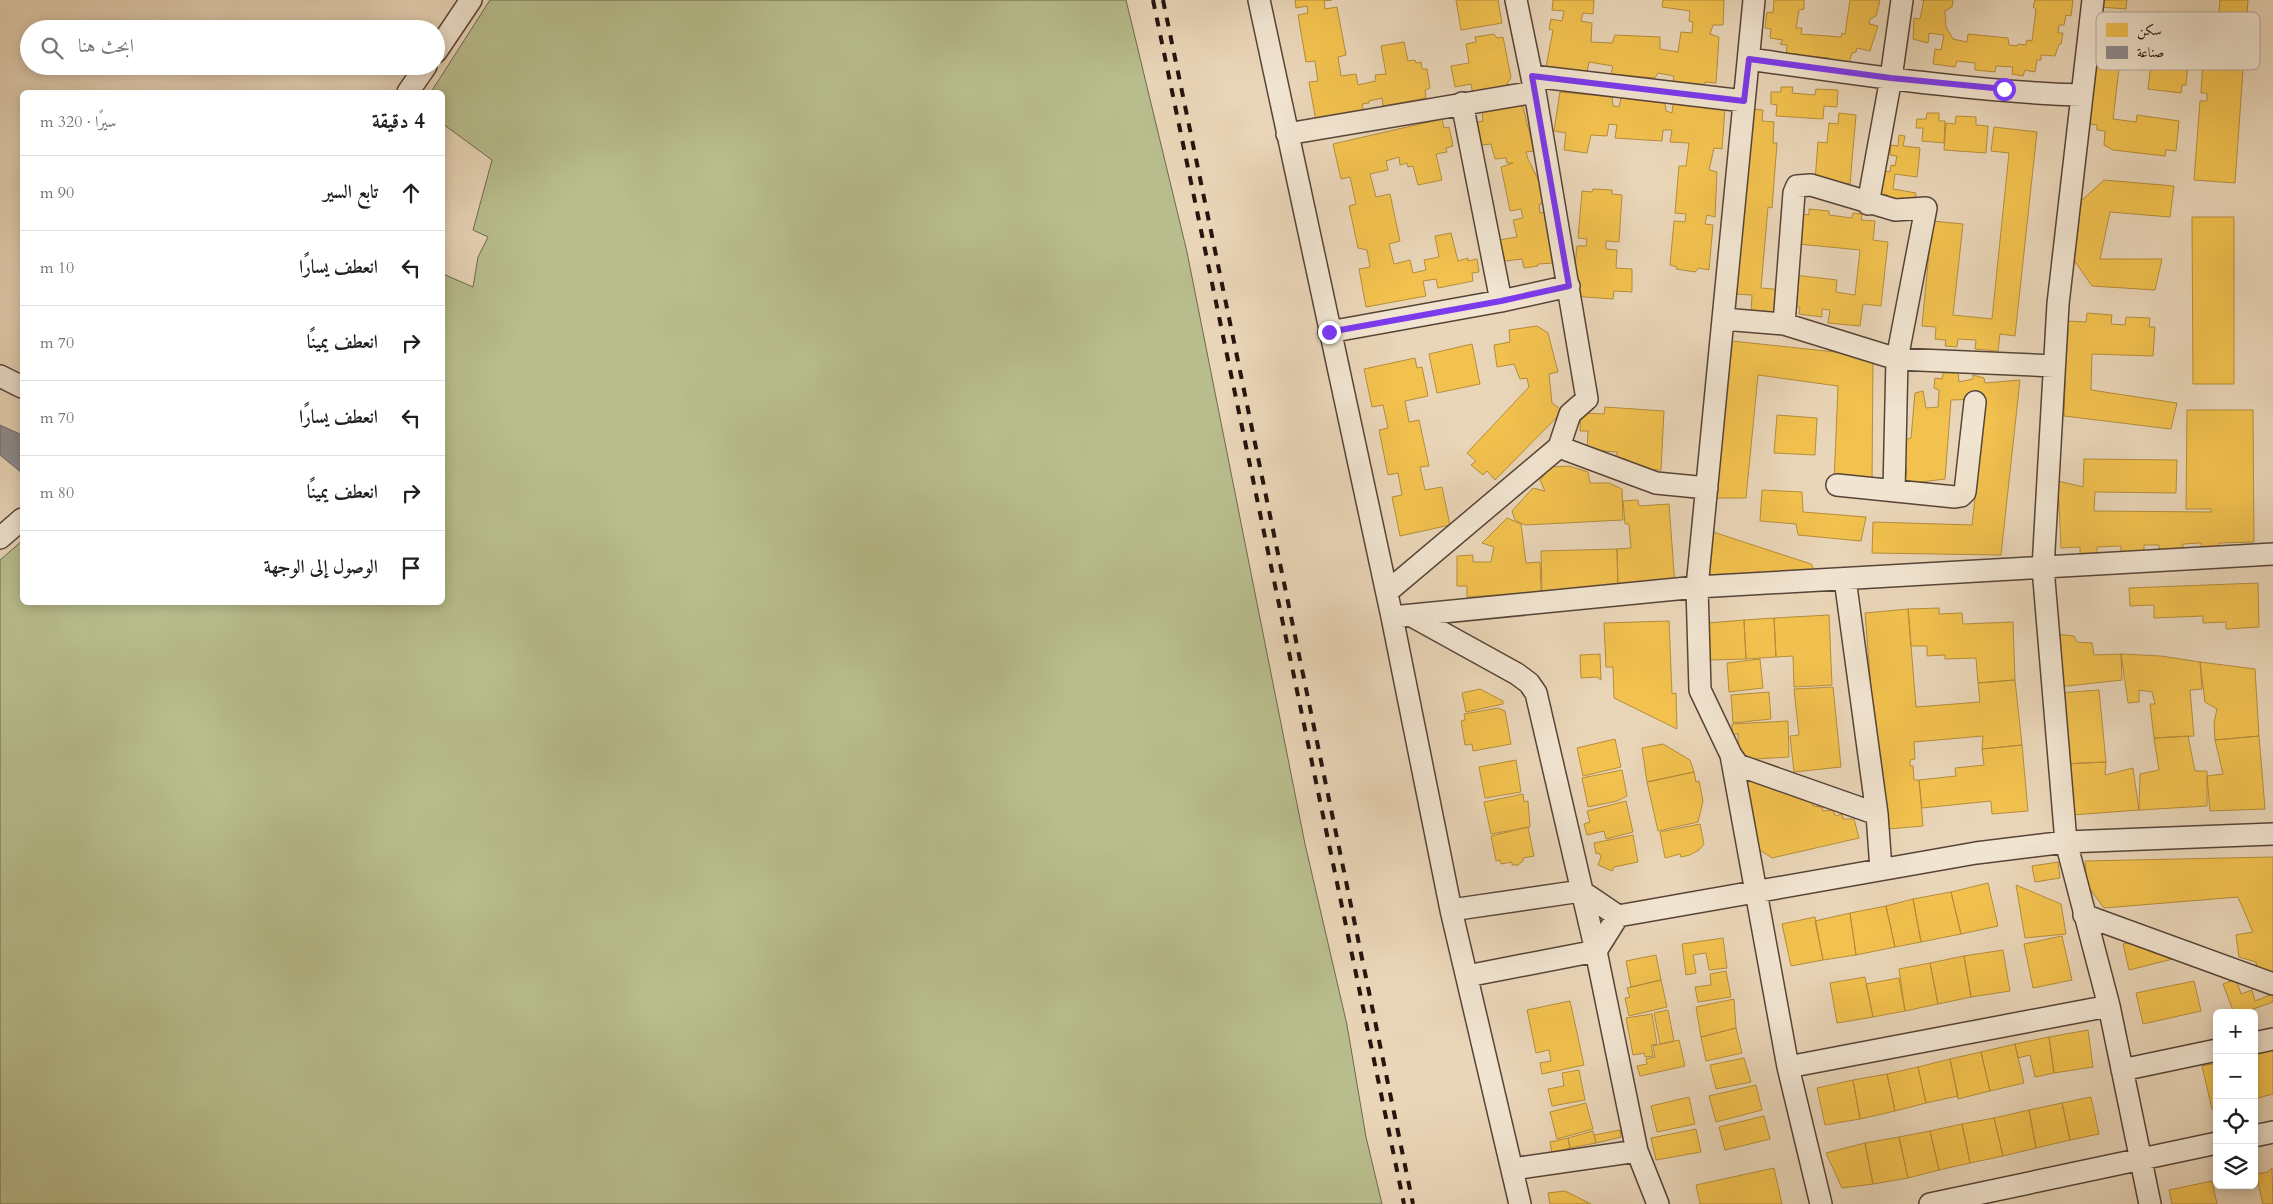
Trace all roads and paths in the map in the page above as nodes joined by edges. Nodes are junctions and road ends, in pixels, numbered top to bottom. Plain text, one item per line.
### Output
1 (471, 0) edge
2 (1259, 0) edge
3 (1516, 0) edge
4 (1754, 0) edge
5 (1902, 0) edge
6 (2093, 0) edge
7 (445, 39) edge
8 (1749, 59) junction
9 (420, 75) edge
10 (1891, 78) junction
11 (1534, 84) junction
12 (409, 90) edge
13 (2082, 95) junction
14 (1744, 101) junction
15 (1462, 103) junction
16 (1287, 134) junction
17 (1868, 204) junction
18 (1569, 286) junction
19 (1501, 301) junction
20 (1723, 320) junction
21 (1784, 324) junction
22 (1329, 332) junction
23 (1897, 359) junction
24 (2054, 366) junction
25 (0, 376) edge
26 (20, 386) edge
27 (1974, 402) dead end
28 (1559, 447) junction
29 (1838, 485) dead end
30 (1707, 488) junction
31 (1894, 491) junction
32 (20, 521) edge
33 (0, 538) edge
34 (2273, 554) edge
35 (2043, 568) junction
36 (1845, 579) junction
37 (1697, 587) junction
38 (1386, 592) junction
39 (1402, 616) junction
40 (1731, 755) junction
41 (1877, 814) junction
42 (2273, 834) edge
43 (2066, 842) junction
44 (1881, 870) junction
45 (1582, 891) junction
46 (1754, 892) junction
47 (1451, 910) junction
48 (2084, 915) junction
49 (1618, 916) junction
50 (1596, 952) junction
51 (1467, 976) junction
52 (2273, 984) edge
53 (2109, 1006) junction
54 (2273, 1039) edge
55 (2258, 1041) edge
56 (2213, 1051) edge
57 (1788, 1067) junction
58 (2122, 1070) junction
59 (2273, 1132) edge
60 (2258, 1135) edge
61 (2213, 1144) edge
62 (1637, 1150) junction
63 (2140, 1158) junction
64 (1512, 1169) junction
65 (1980, 1198) edge
66 (1520, 1204) edge
67 (1658, 1204) edge
68 (1821, 1204) edge
69 (1930, 1204) edge
70 (2150, 1204) edge

1 - 7 street
2 - 16 street
3 - 11 street
4 - 8 street
5 - 10 street
6 - 13 street
8 - 10 street
8 - 14 street
9 - 12 street
10 - 13 street
10 - 17 street
11 - 14 street
11 - 15 street
11 - 18 street
13 - 24 street
14 - 20 street
15 - 16 street
15 - 19 street
16 - 22 street
17 - 21 street
17 - 23 street
18 - 19 street
18 - 28 street
19 - 22 street
20 - 21 street
20 - 30 street
21 - 23 street
22 - 38 street
23 - 24 street
23 - 31 street
24 - 35 street
25 - 26 street
27 - 31 street
28 - 30 street
28 - 38 street
29 - 31 street
30 - 37 street
32 - 33 street
34 - 35 street
35 - 36 street
35 - 43 street
36 - 37 street
36 - 41 street
37 - 39 street
37 - 40 street
38 - 39 street
39 - 45 street
39 - 47 street
40 - 41 street
40 - 46 street
41 - 44 street
42 - 43 street
43 - 44 street
43 - 48 street
44 - 46 street
45 - 47 street
45 - 49 street
45 - 50 street
46 - 49 street
46 - 57 street
47 - 51 street
48 - 52 street
48 - 53 street
49 - 50 street
50 - 51 street
50 - 62 street
51 - 64 street
53 - 57 street
53 - 58 street
54 - 55 street
56 - 58 street
57 - 68 street
58 - 63 street
59 - 60 street
61 - 63 street
62 - 64 street
62 - 67 street
63 - 65 street
63 - 70 street
64 - 66 street
65 - 69 street

